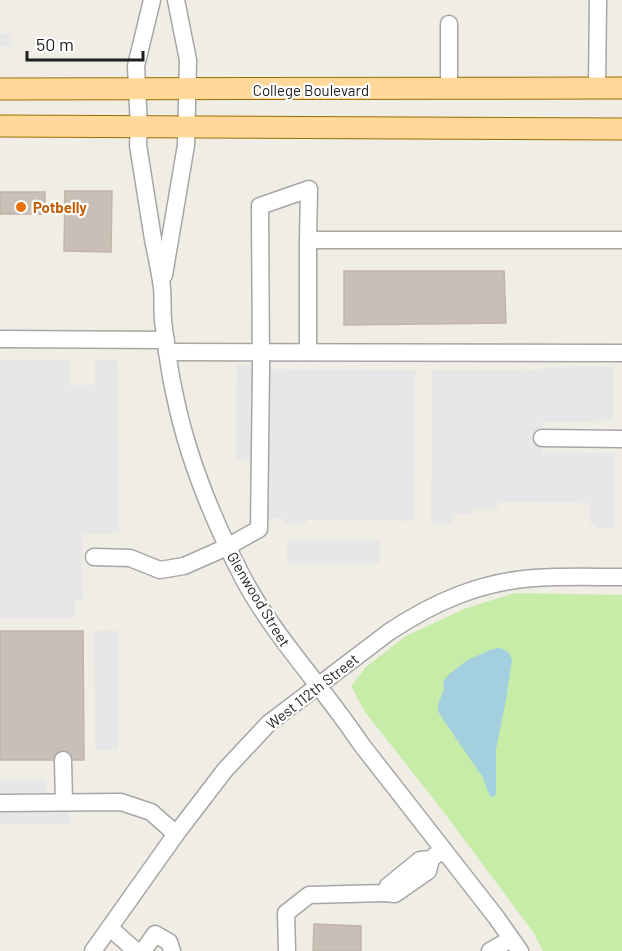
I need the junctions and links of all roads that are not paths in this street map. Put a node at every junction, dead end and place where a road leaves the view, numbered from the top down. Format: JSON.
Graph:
{"nodes":[{"id":1,"x":152,"y":0,"type":"edge"},
{"id":2,"x":176,"y":0,"type":"edge"},
{"id":3,"x":598,"y":0,"type":"edge"},
{"id":4,"x":449,"y":24,"type":"dead end"},
{"id":5,"x":597,"y":88,"type":"junction"},
{"id":6,"x":622,"y":88,"type":"edge"},
{"id":7,"x":0,"y":89,"type":"edge"},
{"id":8,"x":449,"y":89,"type":"junction"},
{"id":9,"x":137,"y":90,"type":"junction"},
{"id":10,"x":188,"y":90,"type":"junction"},
{"id":11,"x":0,"y":126,"type":"edge"},
{"id":12,"x":139,"y":127,"type":"junction"},
{"id":13,"x":186,"y":128,"type":"junction"},
{"id":14,"x":622,"y":129,"type":"edge"},
{"id":15,"x":308,"y":240,"type":"junction"},
{"id":16,"x":622,"y":240,"type":"edge"},
{"id":17,"x":162,"y":287,"type":"junction"},
{"id":18,"x":0,"y":339,"type":"edge"},
{"id":19,"x":167,"y":346,"type":"junction"},
{"id":20,"x":260,"y":352,"type":"junction"},
{"id":21,"x":308,"y":352,"type":"junction"},
{"id":22,"x":622,"y":353,"type":"edge"},
{"id":23,"x":542,"y":438,"type":"dead end"},
{"id":24,"x":622,"y":439,"type":"edge"},
{"id":25,"x":227,"y":547,"type":"junction"},
{"id":26,"x":94,"y":557,"type":"dead end"},
{"id":27,"x":622,"y":577,"type":"edge"},
{"id":28,"x":317,"y":686,"type":"junction"},
{"id":29,"x":63,"y":760,"type":"dead end"},
{"id":30,"x":64,"y":802,"type":"junction"},
{"id":31,"x":0,"y":803,"type":"edge"},
{"id":32,"x":176,"y":834,"type":"junction"},
{"id":33,"x":437,"y":854,"type":"junction"},
{"id":34,"x":110,"y":928,"type":"junction"},
{"id":35,"x":516,"y":945,"type":"edge"},
{"id":36,"x":93,"y":951,"type":"edge"},
{"id":37,"x":136,"y":951,"type":"edge"},
{"id":38,"x":143,"y":951,"type":"edge"},
{"id":39,"x":172,"y":951,"type":"edge"},
{"id":40,"x":287,"y":951,"type":"edge"},
{"id":41,"x":490,"y":951,"type":"edge"}],
"edges":[{"from":1,"to":9,"type":"street","name":"Glenwood Street"},
{"from":2,"to":10,"type":"street","name":"Glenwood Street"},
{"from":3,"to":5,"type":"street"},
{"from":4,"to":8,"type":"street"},
{"from":5,"to":6,"type":"main road","name":"College Boulevard"},
{"from":5,"to":8,"type":"main road","name":"College Boulevard"},
{"from":7,"to":9,"type":"main road","name":"College Boulevard"},
{"from":8,"to":10,"type":"main road","name":"College Boulevard"},
{"from":9,"to":10,"type":"main road","name":"College Boulevard"},
{"from":9,"to":12,"type":"street","name":"Glenwood Street"},
{"from":10,"to":13,"type":"street","name":"Glenwood Street"},
{"from":11,"to":12,"type":"main road"},
{"from":12,"to":13,"type":"main road"},
{"from":12,"to":17,"type":"street","name":"Glenwood Street"},
{"from":13,"to":14,"type":"main road"},
{"from":13,"to":17,"type":"street","name":"Glenwood Street"},
{"from":15,"to":16,"type":"street"},
{"from":15,"to":20,"type":"street"},
{"from":15,"to":21,"type":"street"},
{"from":17,"to":19,"type":"street","name":"Glenwood Street"},
{"from":18,"to":19,"type":"street"},
{"from":19,"to":20,"type":"street"},
{"from":19,"to":25,"type":"street","name":"Glenwood Street"},
{"from":20,"to":21,"type":"street"},
{"from":20,"to":25,"type":"street"},
{"from":21,"to":22,"type":"street"},
{"from":23,"to":24,"type":"street"},
{"from":25,"to":26,"type":"street"},
{"from":25,"to":28,"type":"street","name":"Glenwood Street"},
{"from":27,"to":28,"type":"street","name":"West 112th Street"},
{"from":28,"to":32,"type":"street","name":"West 112th Street"},
{"from":28,"to":33,"type":"street","name":"Glenwood Street"},
{"from":29,"to":30,"type":"street"},
{"from":30,"to":31,"type":"street"},
{"from":30,"to":32,"type":"street"},
{"from":32,"to":34,"type":"street","name":"West 112th Street"},
{"from":33,"to":35,"type":"street","name":"Glenwood Street"},
{"from":33,"to":40,"type":"street"},
{"from":34,"to":36,"type":"street","name":"West 112th Street"},
{"from":34,"to":37,"type":"street"},
{"from":35,"to":41,"type":"street"},
{"from":38,"to":39,"type":"street"}]}
